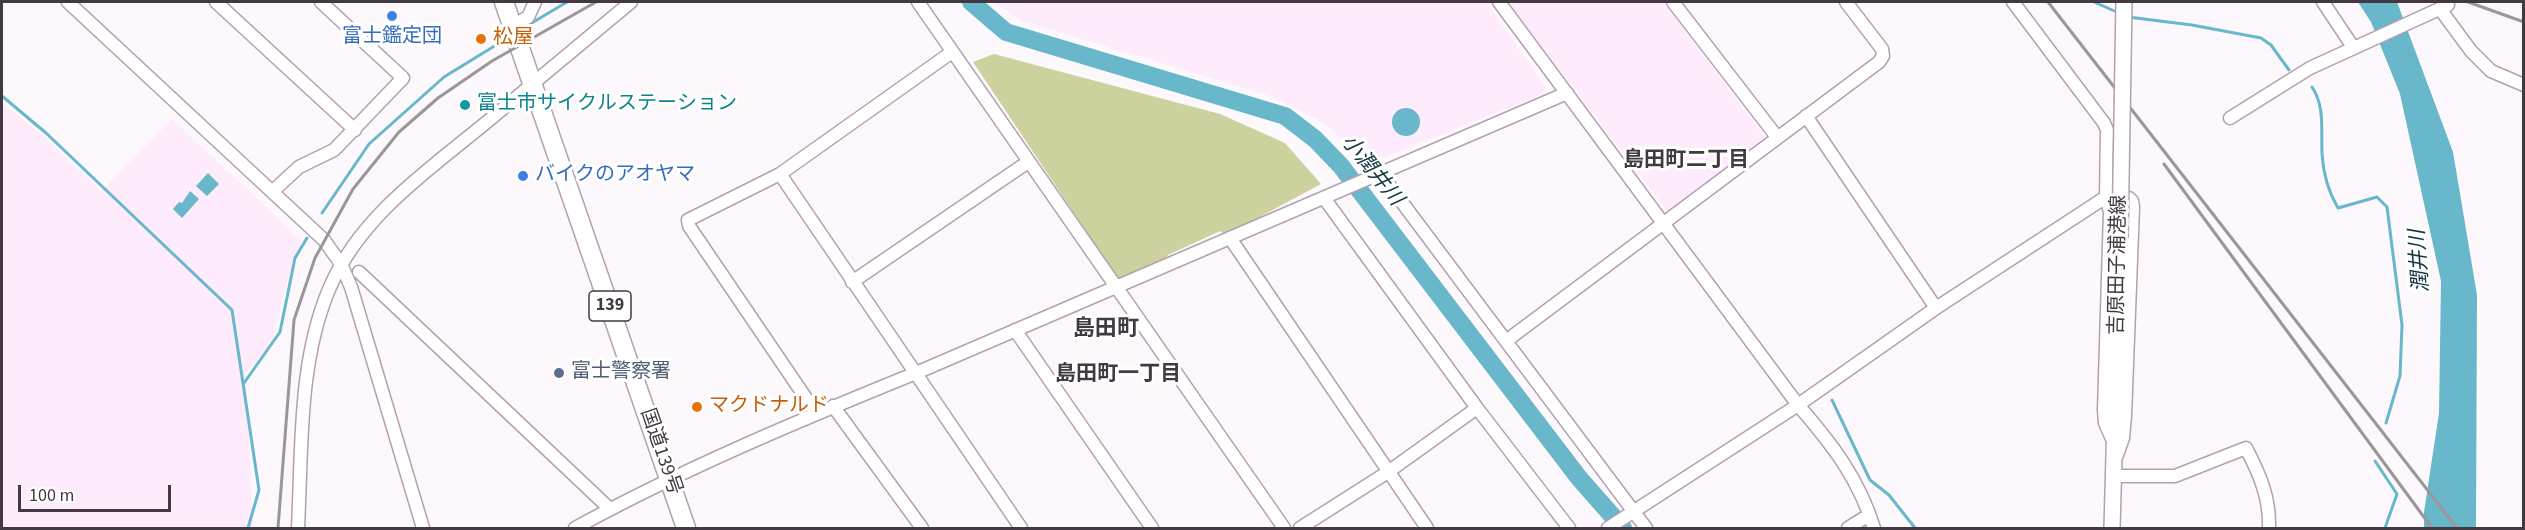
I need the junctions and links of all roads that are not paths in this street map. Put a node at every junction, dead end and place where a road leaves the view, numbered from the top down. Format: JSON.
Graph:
{"nodes":[{"id":1,"x":68,"y":2,"type":"edge"},
{"id":2,"x":216,"y":2,"type":"edge"},
{"id":3,"x":321,"y":2,"type":"edge"},
{"id":4,"x":504,"y":2,"type":"edge"},
{"id":5,"x":535,"y":2,"type":"edge"},
{"id":6,"x":631,"y":2,"type":"edge"},
{"id":7,"x":918,"y":2,"type":"edge"},
{"id":8,"x":1499,"y":2,"type":"edge"},
{"id":9,"x":1673,"y":2,"type":"edge"},
{"id":10,"x":1846,"y":2,"type":"edge"},
{"id":11,"x":2013,"y":2,"type":"edge"},
{"id":12,"x":2124,"y":2,"type":"edge"},
{"id":13,"x":2323,"y":2,"type":"edge"},
{"id":14,"x":513,"y":26,"type":"junction"},
{"id":15,"x":2353,"y":47,"type":"junction"},
{"id":16,"x":952,"y":52,"type":"junction"},
{"id":17,"x":532,"y":84,"type":"junction"},
{"id":18,"x":2523,"y":85,"type":"edge"},
{"id":19,"x":1567,"y":93,"type":"junction"},
{"id":20,"x":1806,"y":116,"type":"junction"},
{"id":21,"x":2230,"y":118,"type":"dead end"},
{"id":22,"x":354,"y":130,"type":"junction"},
{"id":23,"x":1777,"y":137,"type":"junction"},
{"id":24,"x":1028,"y":162,"type":"junction"},
{"id":25,"x":780,"y":174,"type":"junction"},
{"id":26,"x":1376,"y":175,"type":"junction"},
{"id":27,"x":273,"y":191,"type":"junction"},
{"id":28,"x":1327,"y":196,"type":"junction"},
{"id":29,"x":2106,"y":197,"type":"junction"},
{"id":30,"x":1663,"y":221,"type":"junction"},
{"id":31,"x":1230,"y":238,"type":"junction"},
{"id":32,"x":341,"y":264,"type":"junction"},
{"id":33,"x":359,"y":272,"type":"dead end"},
{"id":34,"x":852,"y":282,"type":"junction"},
{"id":35,"x":1116,"y":286,"type":"junction"},
{"id":36,"x":1936,"y":308,"type":"junction"},
{"id":37,"x":1015,"y":330,"type":"junction"},
{"id":38,"x":1506,"y":341,"type":"junction"},
{"id":39,"x":916,"y":373,"type":"junction"},
{"id":40,"x":1798,"y":405,"type":"junction"},
{"id":41,"x":833,"y":406,"type":"junction"},
{"id":42,"x":1478,"y":408,"type":"junction"},
{"id":43,"x":816,"y":413,"type":"junction"},
{"id":44,"x":2114,"y":443,"type":"junction"},
{"id":45,"x":2114,"y":469,"type":"junction"},
{"id":46,"x":1388,"y":472,"type":"junction"},
{"id":47,"x":669,"y":478,"type":"junction"},
{"id":48,"x":610,"y":509,"type":"junction"},
{"id":49,"x":1634,"y":512,"type":"junction"},
{"id":50,"x":1869,"y":515,"type":"junction"},
{"id":51,"x":298,"y":528,"type":"edge"},
{"id":52,"x":423,"y":528,"type":"edge"},
{"id":53,"x":575,"y":528,"type":"edge"},
{"id":54,"x":686,"y":528,"type":"edge"},
{"id":55,"x":922,"y":528,"type":"edge"},
{"id":56,"x":1021,"y":528,"type":"edge"},
{"id":57,"x":1152,"y":528,"type":"edge"},
{"id":58,"x":1284,"y":528,"type":"edge"},
{"id":59,"x":1300,"y":528,"type":"edge"},
{"id":60,"x":1427,"y":528,"type":"edge"},
{"id":61,"x":1569,"y":528,"type":"edge"},
{"id":62,"x":1608,"y":528,"type":"edge"},
{"id":63,"x":1646,"y":528,"type":"edge"},
{"id":64,"x":1848,"y":528,"type":"edge"},
{"id":65,"x":1874,"y":528,"type":"edge"},
{"id":66,"x":2112,"y":528,"type":"edge"},
{"id":67,"x":2269,"y":528,"type":"edge"}],
"edges":[{"from":1,"to":27,"type":"street"},
{"from":2,"to":22,"type":"street"},
{"from":3,"to":22,"type":"street"},
{"from":4,"to":14,"type":"highway","name":"国道139号","number":"139"},
{"from":5,"to":14,"type":"street"},
{"from":6,"to":17,"type":"street"},
{"from":7,"to":16,"type":"street"},
{"from":8,"to":19,"type":"street"},
{"from":9,"to":23,"type":"street"},
{"from":10,"to":20,"type":"street"},
{"from":11,"to":29,"type":"street"},
{"from":12,"to":44,"type":"main road","name":"吉原田子浦港線","bridge":true},
{"from":13,"to":15,"type":"street"},
{"from":14,"to":17,"type":"highway","name":"国道139号","number":"139"},
{"from":15,"to":18,"type":"street"},
{"from":15,"to":21,"type":"street"},
{"from":16,"to":24,"type":"street"},
{"from":16,"to":25,"type":"street"},
{"from":17,"to":32,"type":"street"},
{"from":17,"to":47,"type":"highway","name":"国道139号","number":"139"},
{"from":19,"to":26,"type":"street"},
{"from":19,"to":30,"type":"street"},
{"from":20,"to":23,"type":"street"},
{"from":20,"to":36,"type":"street"},
{"from":22,"to":27,"type":"street"},
{"from":23,"to":30,"type":"street"},
{"from":24,"to":34,"type":"street"},
{"from":24,"to":35,"type":"street"},
{"from":25,"to":34,"type":"street"},
{"from":25,"to":43,"type":"street"},
{"from":26,"to":28,"type":"street"},
{"from":26,"to":38,"type":"street"},
{"from":27,"to":32,"type":"street"},
{"from":28,"to":31,"type":"street"},
{"from":28,"to":42,"type":"street"},
{"from":29,"to":36,"type":"street"},
{"from":29,"to":44,"type":"street"},
{"from":29,"to":45,"type":"street"},
{"from":30,"to":38,"type":"street"},
{"from":30,"to":40,"type":"street"},
{"from":31,"to":35,"type":"street"},
{"from":31,"to":46,"type":"street"},
{"from":32,"to":51,"type":"street"},
{"from":32,"to":52,"type":"street"},
{"from":33,"to":48,"type":"street"},
{"from":34,"to":39,"type":"street"},
{"from":35,"to":37,"type":"street"},
{"from":35,"to":58,"type":"street"},
{"from":36,"to":40,"type":"street"},
{"from":37,"to":39,"type":"street"},
{"from":37,"to":57,"type":"street"},
{"from":38,"to":49,"type":"street"},
{"from":39,"to":41,"type":"street"},
{"from":39,"to":56,"type":"street"},
{"from":40,"to":49,"type":"street"},
{"from":40,"to":50,"type":"street"},
{"from":41,"to":43,"type":"street"},
{"from":41,"to":55,"type":"street"},
{"from":42,"to":46,"type":"street"},
{"from":42,"to":61,"type":"street"},
{"from":43,"to":47,"type":"street"},
{"from":44,"to":45,"type":"main road","name":"吉原田子浦港線"},
{"from":45,"to":66,"type":"main road","name":"吉原田子浦港線"},
{"from":45,"to":67,"type":"street"},
{"from":46,"to":59,"type":"street"},
{"from":46,"to":60,"type":"street"},
{"from":47,"to":48,"type":"street"},
{"from":47,"to":54,"type":"highway","name":"国道139号","number":"139"},
{"from":48,"to":53,"type":"street"},
{"from":49,"to":62,"type":"street"},
{"from":49,"to":63,"type":"street"},
{"from":50,"to":64,"type":"street"},
{"from":50,"to":65,"type":"street"}]}
